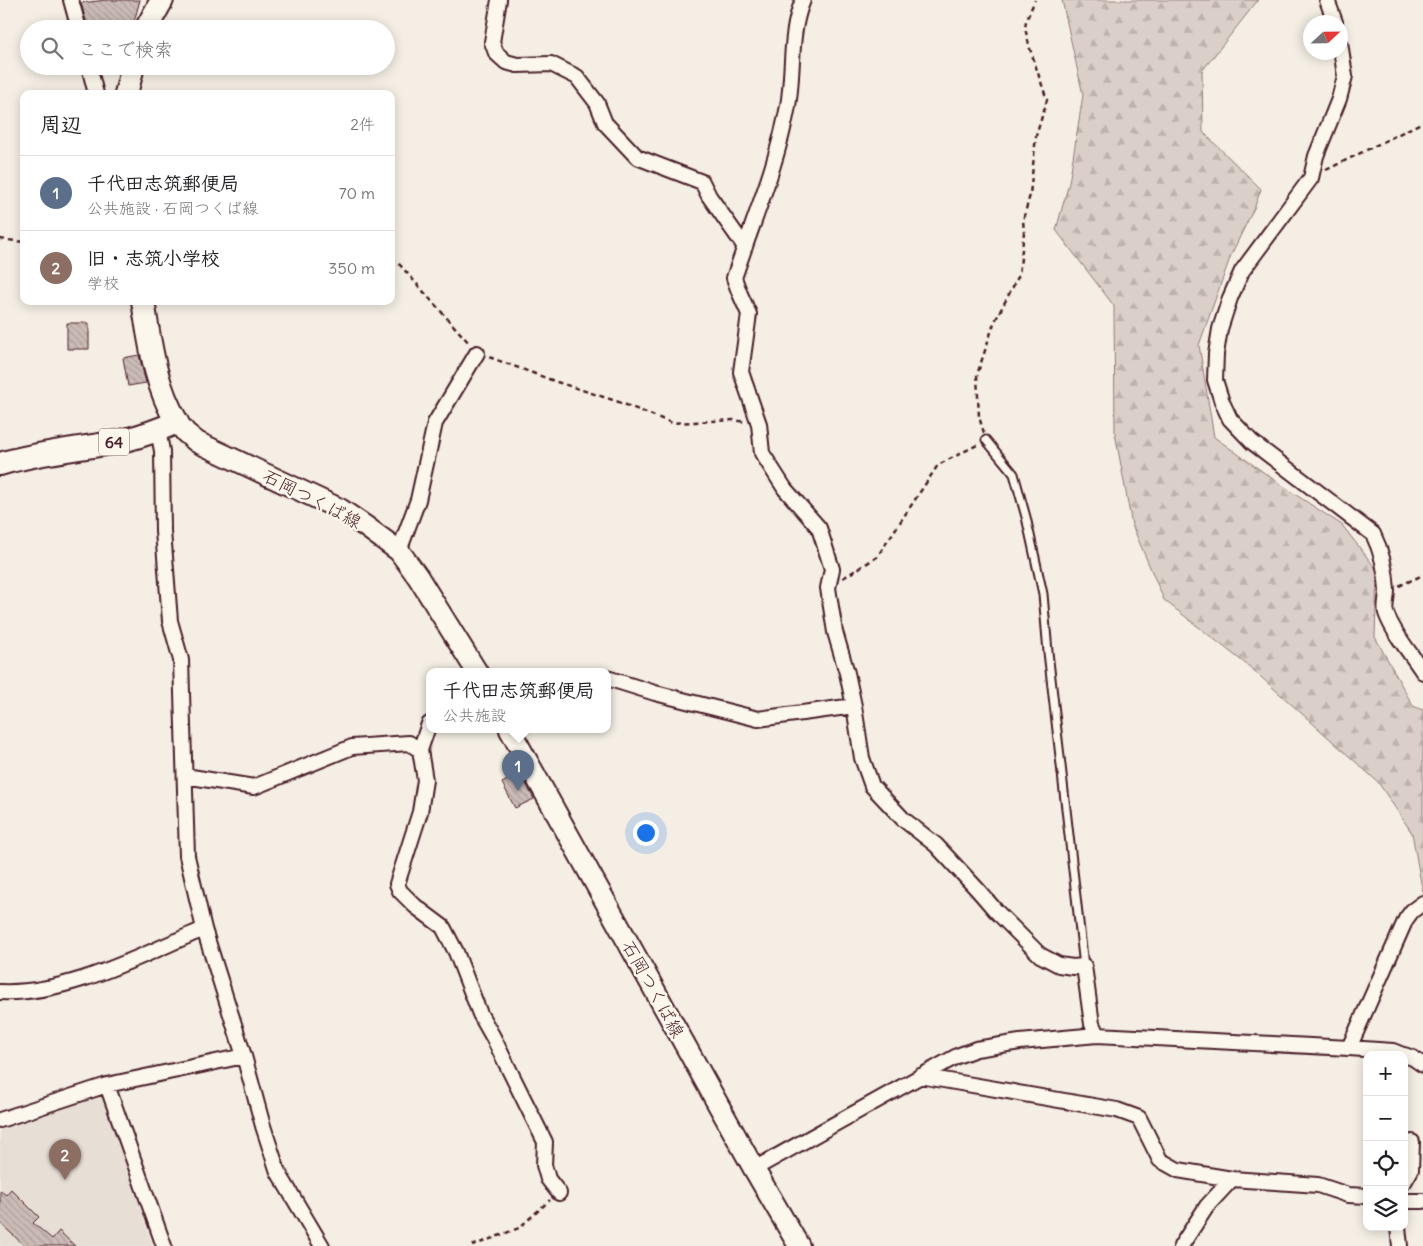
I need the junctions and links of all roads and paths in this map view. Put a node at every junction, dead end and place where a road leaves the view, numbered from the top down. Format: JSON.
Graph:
{"nodes":[{"id":1,"x":71,"y":0,"type":"edge"},
{"id":2,"x":162,"y":0,"type":"edge"},
{"id":3,"x":498,"y":0,"type":"edge"},
{"id":4,"x":803,"y":0,"type":"edge"},
{"id":5,"x":1035,"y":0,"type":"edge"},
{"id":6,"x":1327,"y":0,"type":"edge"},
{"id":7,"x":1332,"y":15,"type":"edge"},
{"id":8,"x":77,"y":20,"type":"edge"},
{"id":9,"x":151,"y":20,"type":"edge"},
{"id":10,"x":1343,"y":60,"type":"edge"},
{"id":11,"x":91,"y":75,"type":"edge"},
{"id":12,"x":131,"y":75,"type":"edge"},
{"id":13,"x":95,"y":90,"type":"edge"},
{"id":14,"x":127,"y":90,"type":"edge"},
{"id":15,"x":1423,"y":122,"type":"edge"},
{"id":16,"x":1311,"y":178,"type":"junction"},
{"id":17,"x":0,"y":239,"type":"edge"},
{"id":18,"x":20,"y":242,"type":"edge"},
{"id":19,"x":745,"y":247,"type":"junction"},
{"id":20,"x":395,"y":262,"type":"edge"},
{"id":21,"x":144,"y":305,"type":"edge"},
{"id":22,"x":477,"y":353,"type":"junction"},
{"id":23,"x":758,"y":424,"type":"junction"},
{"id":24,"x":168,"y":426,"type":"junction"},
{"id":25,"x":986,"y":440,"type":"junction"},
{"id":26,"x":0,"y":464,"type":"edge"},
{"id":27,"x":399,"y":551,"type":"junction"},
{"id":28,"x":1423,"y":575,"type":"edge"},
{"id":29,"x":828,"y":588,"type":"junction"},
{"id":30,"x":1387,"y":592,"type":"junction"},
{"id":31,"x":475,"y":668,"type":"edge"},
{"id":32,"x":1423,"y":672,"type":"edge"},
{"id":33,"x":611,"y":679,"type":"edge"},
{"id":34,"x":854,"y":706,"type":"junction"},
{"id":35,"x":426,"y":733,"type":"edge"},
{"id":36,"x":512,"y":733,"type":"edge"},
{"id":37,"x":420,"y":750,"type":"junction"},
{"id":38,"x":185,"y":776,"type":"junction"},
{"id":39,"x":1423,"y":903,"type":"edge"},
{"id":40,"x":204,"y":929,"type":"junction"},
{"id":41,"x":1084,"y":966,"type":"junction"},
{"id":42,"x":0,"y":992,"type":"edge"},
{"id":43,"x":1097,"y":1035,"type":"junction"},
{"id":44,"x":1349,"y":1048,"type":"junction"},
{"id":45,"x":1393,"y":1051,"type":"edge"},
{"id":46,"x":244,"y":1056,"type":"junction"},
{"id":47,"x":1408,"y":1056,"type":"edge"},
{"id":48,"x":1423,"y":1065,"type":"edge"},
{"id":49,"x":920,"y":1076,"type":"junction"},
{"id":50,"x":107,"y":1084,"type":"junction"},
{"id":51,"x":0,"y":1120,"type":"edge"},
{"id":52,"x":1412,"y":1142,"type":"dead end"},
{"id":53,"x":754,"y":1169,"type":"junction"},
{"id":54,"x":1408,"y":1175,"type":"edge"},
{"id":55,"x":1232,"y":1179,"type":"junction"},
{"id":56,"x":559,"y":1193,"type":"joint"},
{"id":57,"x":1363,"y":1196,"type":"edge"},
{"id":58,"x":1408,"y":1201,"type":"edge"},
{"id":59,"x":1423,"y":1201,"type":"edge"},
{"id":60,"x":1398,"y":1231,"type":"edge"},
{"id":61,"x":164,"y":1246,"type":"edge"},
{"id":62,"x":322,"y":1246,"type":"edge"},
{"id":63,"x":472,"y":1246,"type":"edge"},
{"id":64,"x":799,"y":1246,"type":"edge"},
{"id":65,"x":1181,"y":1246,"type":"edge"},
{"id":66,"x":1400,"y":1246,"type":"edge"}],
"edges":[{"from":1,"to":8,"type":"street"},
{"from":2,"to":9,"type":"main road"},
{"from":3,"to":19,"type":"street"},
{"from":4,"to":19,"type":"street"},
{"from":5,"to":25,"type":"path"},
{"from":6,"to":7,"type":"street"},
{"from":10,"to":16,"type":"street"},
{"from":11,"to":13,"type":"street"},
{"from":12,"to":14,"type":"main road"},
{"from":15,"to":16,"type":"path"},
{"from":16,"to":30,"type":"street"},
{"from":17,"to":18,"type":"path"},
{"from":19,"to":23,"type":"street"},
{"from":20,"to":22,"type":"path"},
{"from":21,"to":24,"type":"main road"},
{"from":22,"to":23,"type":"path"},
{"from":22,"to":27,"type":"street"},
{"from":23,"to":29,"type":"street"},
{"from":24,"to":26,"type":"main road","number":"64"},
{"from":24,"to":27,"type":"main road","name":"石岡つくば線"},
{"from":24,"to":38,"type":"street"},
{"from":25,"to":29,"type":"path"},
{"from":25,"to":41,"type":"lane"},
{"from":27,"to":31,"type":"main road","name":"石岡つくば線"},
{"from":28,"to":30,"type":"path"},
{"from":29,"to":34,"type":"street"},
{"from":30,"to":32,"type":"street"},
{"from":33,"to":34,"type":"street"},
{"from":34,"to":41,"type":"street"},
{"from":35,"to":37,"type":"street"},
{"from":36,"to":53,"type":"main road","name":"石岡つくば線"},
{"from":37,"to":38,"type":"street"},
{"from":37,"to":56,"type":"street"},
{"from":38,"to":40,"type":"street"},
{"from":39,"to":44,"type":"street"},
{"from":40,"to":42,"type":"street"},
{"from":40,"to":46,"type":"street"},
{"from":41,"to":43,"type":"street"},
{"from":43,"to":44,"type":"street"},
{"from":43,"to":49,"type":"street"},
{"from":44,"to":45,"type":"street"},
{"from":46,"to":50,"type":"street"},
{"from":46,"to":62,"type":"street"},
{"from":47,"to":48,"type":"street"},
{"from":49,"to":53,"type":"street"},
{"from":49,"to":55,"type":"street"},
{"from":50,"to":51,"type":"street"},
{"from":50,"to":61,"type":"street"},
{"from":52,"to":54,"type":"street"},
{"from":53,"to":64,"type":"main road","name":"石岡つくば線"},
{"from":55,"to":57,"type":"street"},
{"from":55,"to":65,"type":"street"},
{"from":56,"to":63,"type":"path"},
{"from":58,"to":59,"type":"street"},
{"from":60,"to":66,"type":"street"}]}
